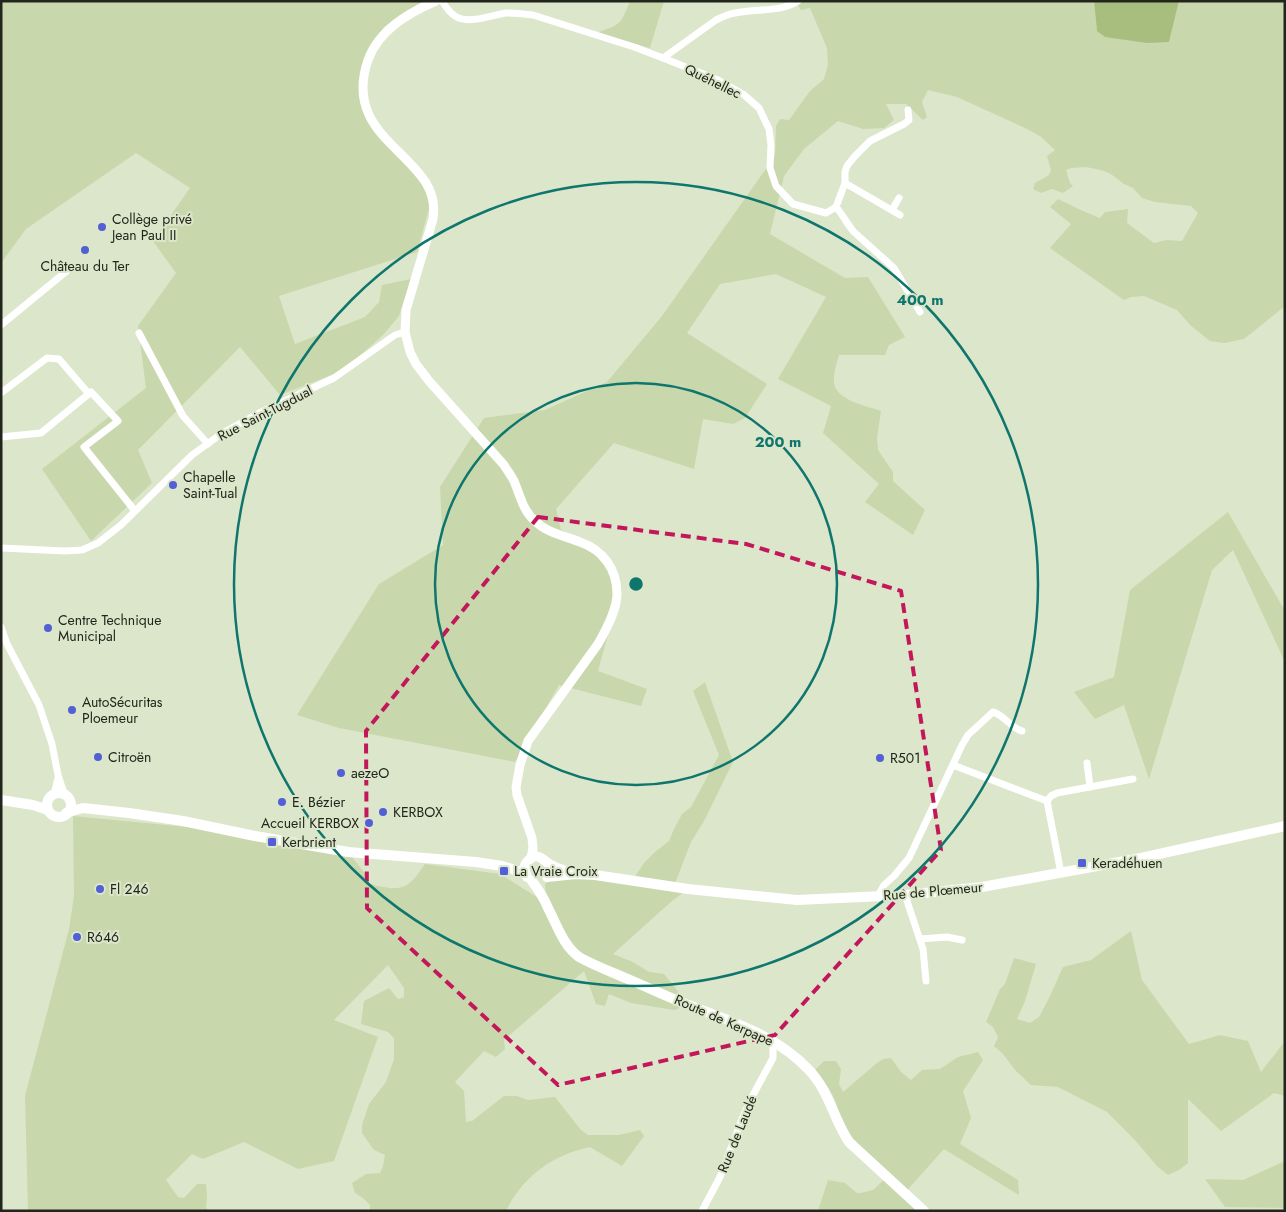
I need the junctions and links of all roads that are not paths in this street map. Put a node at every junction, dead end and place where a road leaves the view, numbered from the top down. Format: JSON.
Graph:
{"nodes":[{"id":1,"x":436,"y":1,"type":"edge"},
{"id":2,"x":442,"y":1,"type":"edge"},
{"id":3,"x":798,"y":1,"type":"edge"},
{"id":4,"x":663,"y":58,"type":"junction"},
{"id":5,"x":908,"y":110,"type":"dead end"},
{"id":6,"x":845,"y":182,"type":"junction"},
{"id":7,"x":900,"y":198,"type":"dead end"},
{"id":8,"x":836,"y":207,"type":"junction"},
{"id":9,"x":892,"y":210,"type":"junction"},
{"id":10,"x":900,"y":215,"type":"dead end"},
{"id":11,"x":68,"y":270,"type":"dead end"},
{"id":12,"x":920,"y":312,"type":"dead end"},
{"id":13,"x":1,"y":325,"type":"edge"},
{"id":14,"x":405,"y":332,"type":"junction"},
{"id":15,"x":139,"y":333,"type":"dead end"},
{"id":16,"x":1,"y":393,"type":"edge"},
{"id":17,"x":89,"y":394,"type":"junction"},
{"id":18,"x":1,"y":438,"type":"edge"},
{"id":19,"x":208,"y":444,"type":"junction"},
{"id":20,"x":135,"y":511,"type":"junction"},
{"id":21,"x":1,"y":548,"type":"edge"},
{"id":22,"x":1,"y":627,"type":"edge"},
{"id":23,"x":1022,"y":731,"type":"dead end"},
{"id":24,"x":1087,"y":763,"type":"dead end"},
{"id":25,"x":953,"y":765,"type":"junction"},
{"id":26,"x":519,"y":773,"type":"junction"},
{"id":27,"x":58,"y":775,"type":"junction"},
{"id":28,"x":1132,"y":779,"type":"dead end"},
{"id":29,"x":1090,"y":787,"type":"junction"},
{"id":30,"x":52,"y":796,"type":"junction"},
{"id":31,"x":68,"y":798,"type":"junction"},
{"id":32,"x":1,"y":800,"type":"edge"},
{"id":33,"x":1047,"y":801,"type":"junction"},
{"id":34,"x":33,"y":805,"type":"junction"},
{"id":35,"x":83,"y":808,"type":"junction"},
{"id":36,"x":48,"y":810,"type":"junction"},
{"id":37,"x":66,"y":813,"type":"junction"},
{"id":38,"x":1285,"y":826,"type":"edge"},
{"id":39,"x":529,"y":860,"type":"junction"},
{"id":40,"x":546,"y":861,"type":"junction"},
{"id":41,"x":502,"y":866,"type":"junction"},
{"id":42,"x":1061,"y":873,"type":"junction"},
{"id":43,"x":576,"y":874,"type":"junction"},
{"id":44,"x":894,"y":876,"type":"junction"},
{"id":45,"x":529,"y":877,"type":"junction"},
{"id":46,"x":545,"y":878,"type":"junction"},
{"id":47,"x":905,"y":895,"type":"junction"},
{"id":48,"x":878,"y":896,"type":"junction"},
{"id":49,"x":892,"y":896,"type":"junction"},
{"id":50,"x":545,"y":901,"type":"junction"},
{"id":51,"x":920,"y":939,"type":"junction"},
{"id":52,"x":962,"y":940,"type":"dead end"},
{"id":53,"x":926,"y":981,"type":"dead end"},
{"id":54,"x":774,"y":1041,"type":"junction"},
{"id":55,"x":787,"y":1050,"type":"junction"},
{"id":56,"x":773,"y":1058,"type":"junction"},
{"id":57,"x":702,"y":1211,"type":"edge"},
{"id":58,"x":924,"y":1211,"type":"edge"}],
"edges":[{"from":1,"to":14,"type":"street"},
{"from":2,"to":4,"type":"street","name":"Quéhellec"},
{"from":3,"to":4,"type":"street"},
{"from":4,"to":8,"type":"street","name":"Quéhellec"},
{"from":5,"to":6,"type":"street"},
{"from":6,"to":8,"type":"street"},
{"from":6,"to":9,"type":"street"},
{"from":7,"to":9,"type":"street"},
{"from":8,"to":12,"type":"street"},
{"from":9,"to":10,"type":"street"},
{"from":11,"to":13,"type":"street"},
{"from":14,"to":19,"type":"street","name":"Rue Saint-Tugdual"},
{"from":14,"to":26,"type":"street"},
{"from":15,"to":19,"type":"street"},
{"from":16,"to":17,"type":"street"},
{"from":17,"to":18,"type":"street"},
{"from":17,"to":20,"type":"street"},
{"from":19,"to":20,"type":"street","name":"Rue Saint-Tugdual"},
{"from":20,"to":21,"type":"street","name":"Rue Saint-Tugdual"},
{"from":22,"to":27,"type":"street"},
{"from":23,"to":25,"type":"street"},
{"from":24,"to":29,"type":"street"},
{"from":25,"to":33,"type":"street"},
{"from":25,"to":44,"type":"street"},
{"from":26,"to":39,"type":"street"},
{"from":26,"to":40,"type":"street"},
{"from":27,"to":30,"type":"street"},
{"from":27,"to":31,"type":"street"},
{"from":28,"to":29,"type":"street"},
{"from":29,"to":33,"type":"street"},
{"from":30,"to":31,"type":"main road"},
{"from":30,"to":34,"type":"main road"},
{"from":30,"to":36,"type":"main road"},
{"from":31,"to":35,"type":"main road"},
{"from":31,"to":37,"type":"main road"},
{"from":32,"to":34,"type":"main road"},
{"from":33,"to":42,"type":"street"},
{"from":34,"to":36,"type":"main road"},
{"from":35,"to":37,"type":"main road"},
{"from":35,"to":41,"type":"main road"},
{"from":36,"to":37,"type":"main road"},
{"from":38,"to":42,"type":"main road","name":"Rue de Plœmeur"},
{"from":39,"to":40,"type":"main road"},
{"from":39,"to":41,"type":"main road"},
{"from":39,"to":45,"type":"main road"},
{"from":40,"to":43,"type":"main road","name":"Rue de Plœmeur"},
{"from":40,"to":46,"type":"main road"},
{"from":41,"to":45,"type":"main road"},
{"from":42,"to":47,"type":"main road","name":"Rue de Plœmeur"},
{"from":43,"to":46,"type":"main road","name":"Rue de Plœmeur"},
{"from":43,"to":48,"type":"main road","name":"Rue de Plœmeur"},
{"from":44,"to":48,"type":"street"},
{"from":44,"to":49,"type":"street"},
{"from":45,"to":46,"type":"main road"},
{"from":45,"to":50,"type":"main road","name":"Route de Kerpape"},
{"from":46,"to":50,"type":"main road","name":"Route de Kerpape"},
{"from":47,"to":49,"type":"main road","name":"Rue de Plœmeur"},
{"from":47,"to":51,"type":"street"},
{"from":48,"to":49,"type":"main road","name":"Rue de Plœmeur"},
{"from":50,"to":54,"type":"main road","name":"Route de Kerpape"},
{"from":51,"to":52,"type":"street"},
{"from":51,"to":53,"type":"street"},
{"from":54,"to":55,"type":"main road","name":"Route de Kerpape"},
{"from":54,"to":56,"type":"street","name":"Rue de Laudé"},
{"from":55,"to":56,"type":"street"},
{"from":55,"to":58,"type":"main road","name":"Route de Kerpape"},
{"from":56,"to":57,"type":"street","name":"Rue de Laudé"}]}
